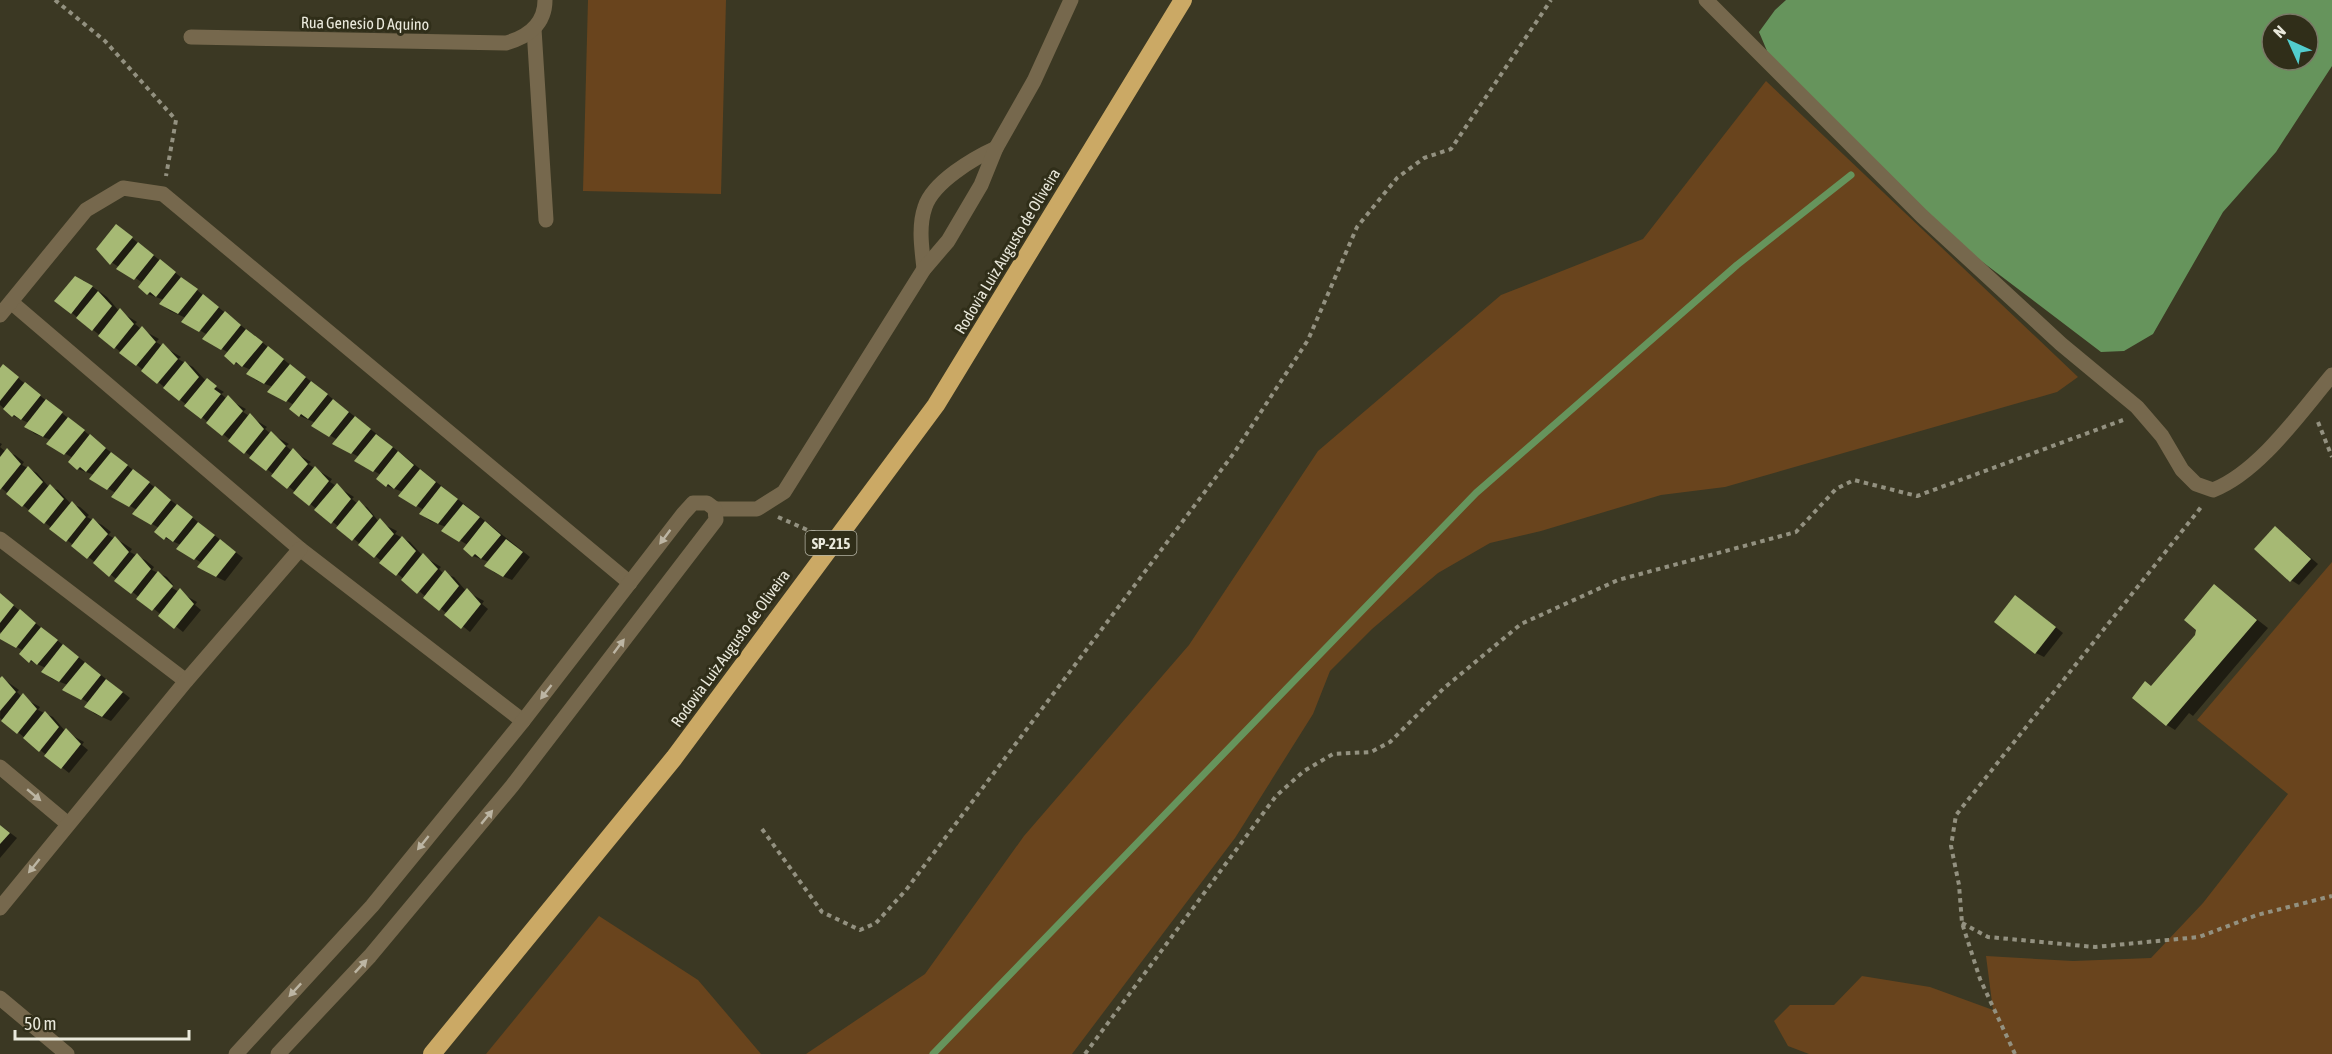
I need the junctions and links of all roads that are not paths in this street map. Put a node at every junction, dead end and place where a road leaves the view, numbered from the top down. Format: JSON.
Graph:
{"nodes":[{"id":1,"x":545,"y":0,"type":"edge"},
{"id":2,"x":1071,"y":0,"type":"edge"},
{"id":3,"x":1184,"y":0,"type":"edge"},
{"id":4,"x":1706,"y":0,"type":"edge"},
{"id":5,"x":534,"y":29,"type":"junction"},
{"id":6,"x":191,"y":37,"type":"dead end"},
{"id":7,"x":996,"y":148,"type":"junction"},
{"id":8,"x":546,"y":220,"type":"dead end"},
{"id":9,"x":924,"y":269,"type":"junction"},
{"id":10,"x":11,"y":302,"type":"junction"},
{"id":11,"x":0,"y":315,"type":"edge"},
{"id":12,"x":2332,"y":375,"type":"edge"},
{"id":13,"x":716,"y":509,"type":"junction"},
{"id":14,"x":0,"y":539,"type":"edge"},
{"id":15,"x":300,"y":549,"type":"junction"},
{"id":16,"x":630,"y":583,"type":"junction"},
{"id":17,"x":186,"y":681,"type":"junction"},
{"id":18,"x":523,"y":722,"type":"junction"},
{"id":19,"x":0,"y":767,"type":"edge"},
{"id":20,"x":68,"y":824,"type":"junction"},
{"id":21,"x":0,"y":908,"type":"edge"},
{"id":22,"x":0,"y":998,"type":"edge"},
{"id":23,"x":67,"y":1054,"type":"edge"},
{"id":24,"x":236,"y":1054,"type":"edge"},
{"id":25,"x":278,"y":1054,"type":"edge"},
{"id":26,"x":432,"y":1054,"type":"edge"}],
"edges":[{"from":1,"to":5,"type":"street"},
{"from":2,"to":7,"type":"street"},
{"from":3,"to":26,"type":"highway","name":"Rodovia Luiz Augusto de Oliveira","number":"SP-215"},
{"from":4,"to":12,"type":"street"},
{"from":5,"to":6,"type":"street","name":"Rua Genesio D Aquino"},
{"from":5,"to":8,"type":"street"},
{"from":7,"to":9,"type":"street"},
{"from":7,"to":9,"type":"street"},
{"from":9,"to":13,"type":"street"},
{"from":10,"to":11,"type":"street"},
{"from":10,"to":15,"type":"street"},
{"from":10,"to":16,"type":"street"},
{"from":13,"to":16,"type":"street","one_way":true},
{"from":25,"to":13,"type":"street","one_way":true},
{"from":14,"to":17,"type":"street"},
{"from":15,"to":17,"type":"street"},
{"from":15,"to":18,"type":"street"},
{"from":16,"to":18,"type":"street","one_way":true},
{"from":17,"to":20,"type":"street"},
{"from":18,"to":24,"type":"street","one_way":true},
{"from":19,"to":20,"type":"street","one_way":true},
{"from":20,"to":21,"type":"street","one_way":true},
{"from":22,"to":23,"type":"street"}]}
